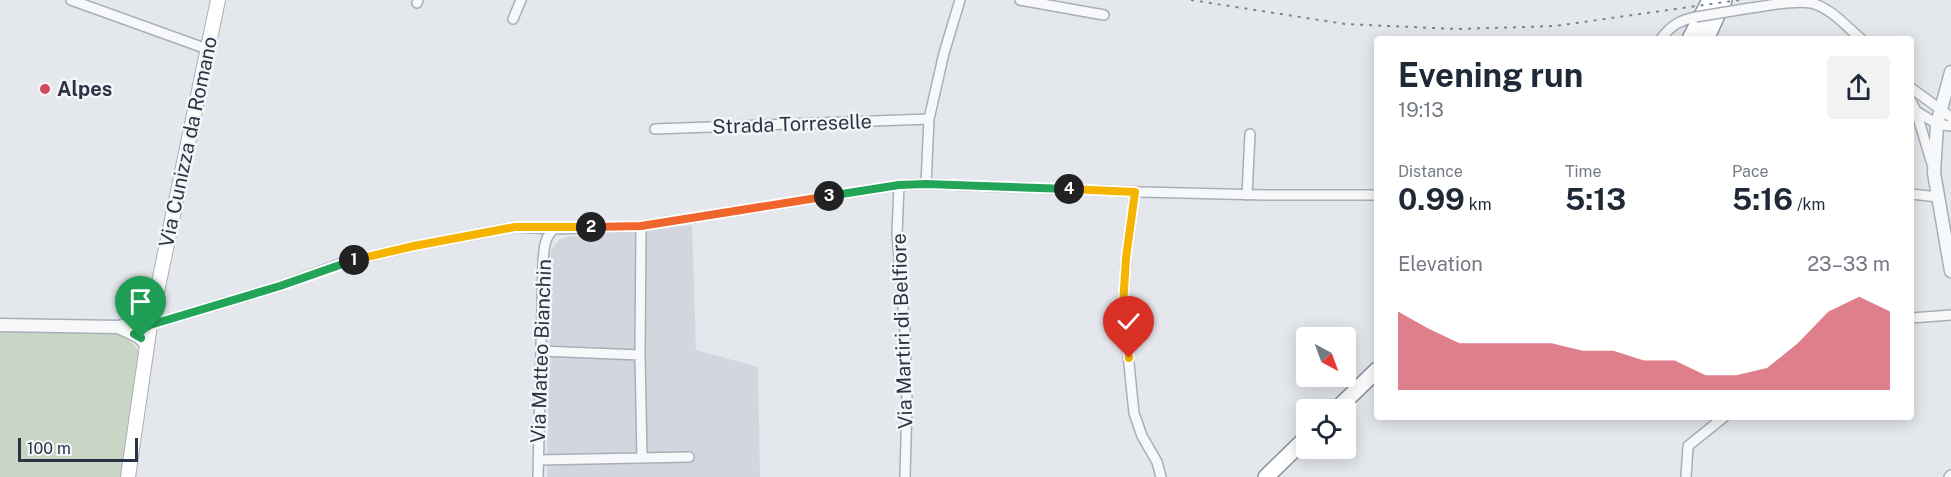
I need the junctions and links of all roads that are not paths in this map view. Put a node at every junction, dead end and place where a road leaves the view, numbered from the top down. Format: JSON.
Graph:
{"nodes":[{"id":1,"x":71,"y":0,"type":"edge"},
{"id":2,"x":219,"y":0,"type":"edge"},
{"id":3,"x":521,"y":0,"type":"edge"},
{"id":4,"x":960,"y":0,"type":"edge"},
{"id":5,"x":1020,"y":0,"type":"edge"},
{"id":6,"x":1710,"y":0,"type":"edge"},
{"id":7,"x":1724,"y":0,"type":"edge"},
{"id":8,"x":1104,"y":15,"type":"dead end"},
{"id":9,"x":513,"y":19,"type":"dead end"},
{"id":10,"x":1664,"y":36,"type":"edge"},
{"id":11,"x":1692,"y":36,"type":"edge"},
{"id":12,"x":1707,"y":36,"type":"edge"},
{"id":13,"x":1858,"y":36,"type":"edge"},
{"id":14,"x":207,"y":49,"type":"junction"},
{"id":15,"x":1951,"y":72,"type":"edge"},
{"id":16,"x":1914,"y":90,"type":"edge"},
{"id":17,"x":1914,"y":107,"type":"edge"},
{"id":18,"x":1916,"y":111,"type":"junction"},
{"id":19,"x":1946,"y":114,"type":"edge"},
{"id":20,"x":929,"y":119,"type":"junction"},
{"id":21,"x":1937,"y":124,"type":"junction"},
{"id":22,"x":1951,"y":126,"type":"edge"},
{"id":23,"x":655,"y":129,"type":"dead end"},
{"id":24,"x":1250,"y":134,"type":"dead end"},
{"id":25,"x":1934,"y":172,"type":"junction"},
{"id":26,"x":926,"y":184,"type":"junction"},
{"id":27,"x":899,"y":185,"type":"junction"},
{"id":28,"x":1135,"y":192,"type":"junction"},
{"id":29,"x":1914,"y":194,"type":"edge"},
{"id":30,"x":1246,"y":195,"type":"junction"},
{"id":31,"x":1374,"y":195,"type":"edge"},
{"id":32,"x":1938,"y":197,"type":"junction"},
{"id":33,"x":641,"y":226,"type":"junction"},
{"id":34,"x":554,"y":229,"type":"junction"},
{"id":35,"x":1951,"y":271,"type":"edge"},
{"id":36,"x":1951,"y":315,"type":"edge"},
{"id":37,"x":1914,"y":318,"type":"edge"},
{"id":38,"x":150,"y":322,"type":"junction"},
{"id":39,"x":0,"y":326,"type":"edge"},
{"id":40,"x":118,"y":327,"type":"junction"},
{"id":41,"x":134,"y":334,"type":"junction"},
{"id":42,"x":146,"y":344,"type":"junction"},
{"id":43,"x":541,"y":351,"type":"junction"},
{"id":44,"x":639,"y":355,"type":"junction"},
{"id":45,"x":1373,"y":381,"type":"edge"},
{"id":46,"x":1350,"y":399,"type":"edge"},
{"id":47,"x":1356,"y":402,"type":"edge"},
{"id":48,"x":1720,"y":420,"type":"edge"},
{"id":49,"x":1296,"y":448,"type":"edge"},
{"id":50,"x":689,"y":457,"type":"dead end"},
{"id":51,"x":642,"y":458,"type":"junction"},
{"id":52,"x":1299,"y":459,"type":"edge"},
{"id":53,"x":538,"y":460,"type":"junction"},
{"id":54,"x":128,"y":477,"type":"edge"},
{"id":55,"x":538,"y":477,"type":"edge"},
{"id":56,"x":905,"y":477,"type":"edge"},
{"id":57,"x":1161,"y":477,"type":"edge"},
{"id":58,"x":1266,"y":477,"type":"edge"},
{"id":59,"x":1281,"y":477,"type":"edge"},
{"id":60,"x":1686,"y":477,"type":"edge"}],
"edges":[{"from":1,"to":14,"type":"street"},
{"from":2,"to":14,"type":"main road","name":"Via Cunizza da Romano"},
{"from":3,"to":9,"type":"street"},
{"from":4,"to":20,"type":"street"},
{"from":5,"to":8,"type":"street"},
{"from":6,"to":11,"type":"highway"},
{"from":7,"to":12,"type":"highway"},
{"from":10,"to":13,"type":"street","bridge":true},
{"from":14,"to":38,"type":"main road","name":"Via Cunizza da Romano"},
{"from":15,"to":19,"type":"street"},
{"from":16,"to":19,"type":"street"},
{"from":17,"to":18,"type":"street"},
{"from":18,"to":21,"type":"street"},
{"from":18,"to":25,"type":"street"},
{"from":19,"to":21,"type":"street"},
{"from":20,"to":23,"type":"street","name":"Strada Torreselle"},
{"from":20,"to":26,"type":"street"},
{"from":21,"to":22,"type":"street"},
{"from":21,"to":25,"type":"street"},
{"from":24,"to":30,"type":"street"},
{"from":25,"to":32,"type":"street"},
{"from":26,"to":27,"type":"street"},
{"from":26,"to":28,"type":"street"},
{"from":27,"to":33,"type":"street"},
{"from":27,"to":56,"type":"street","name":"Via Martiri di Belfiore"},
{"from":28,"to":30,"type":"street"},
{"from":28,"to":57,"type":"street"},
{"from":29,"to":32,"type":"street"},
{"from":30,"to":31,"type":"street"},
{"from":32,"to":35,"type":"street"},
{"from":33,"to":34,"type":"street"},
{"from":33,"to":44,"type":"street"},
{"from":34,"to":38,"type":"street"},
{"from":34,"to":43,"type":"street","name":"Via Matteo Bianchin"},
{"from":36,"to":37,"type":"street"},
{"from":38,"to":40,"type":"street"},
{"from":38,"to":41,"type":"street"},
{"from":38,"to":42,"type":"main road","name":"Via Cunizza da Romano"},
{"from":39,"to":40,"type":"street"},
{"from":40,"to":41,"type":"street"},
{"from":41,"to":42,"type":"street"},
{"from":42,"to":54,"type":"main road","name":"Via Cunizza da Romano"},
{"from":43,"to":44,"type":"street"},
{"from":43,"to":53,"type":"street","name":"Via Matteo Bianchin"},
{"from":44,"to":51,"type":"street"},
{"from":45,"to":46,"type":"highway"},
{"from":45,"to":47,"type":"highway"},
{"from":48,"to":60,"type":"street"},
{"from":49,"to":58,"type":"highway"},
{"from":50,"to":51,"type":"street"},
{"from":51,"to":53,"type":"street"},
{"from":52,"to":59,"type":"highway"},
{"from":53,"to":55,"type":"street","name":"Via Matteo Bianchin"}]}
